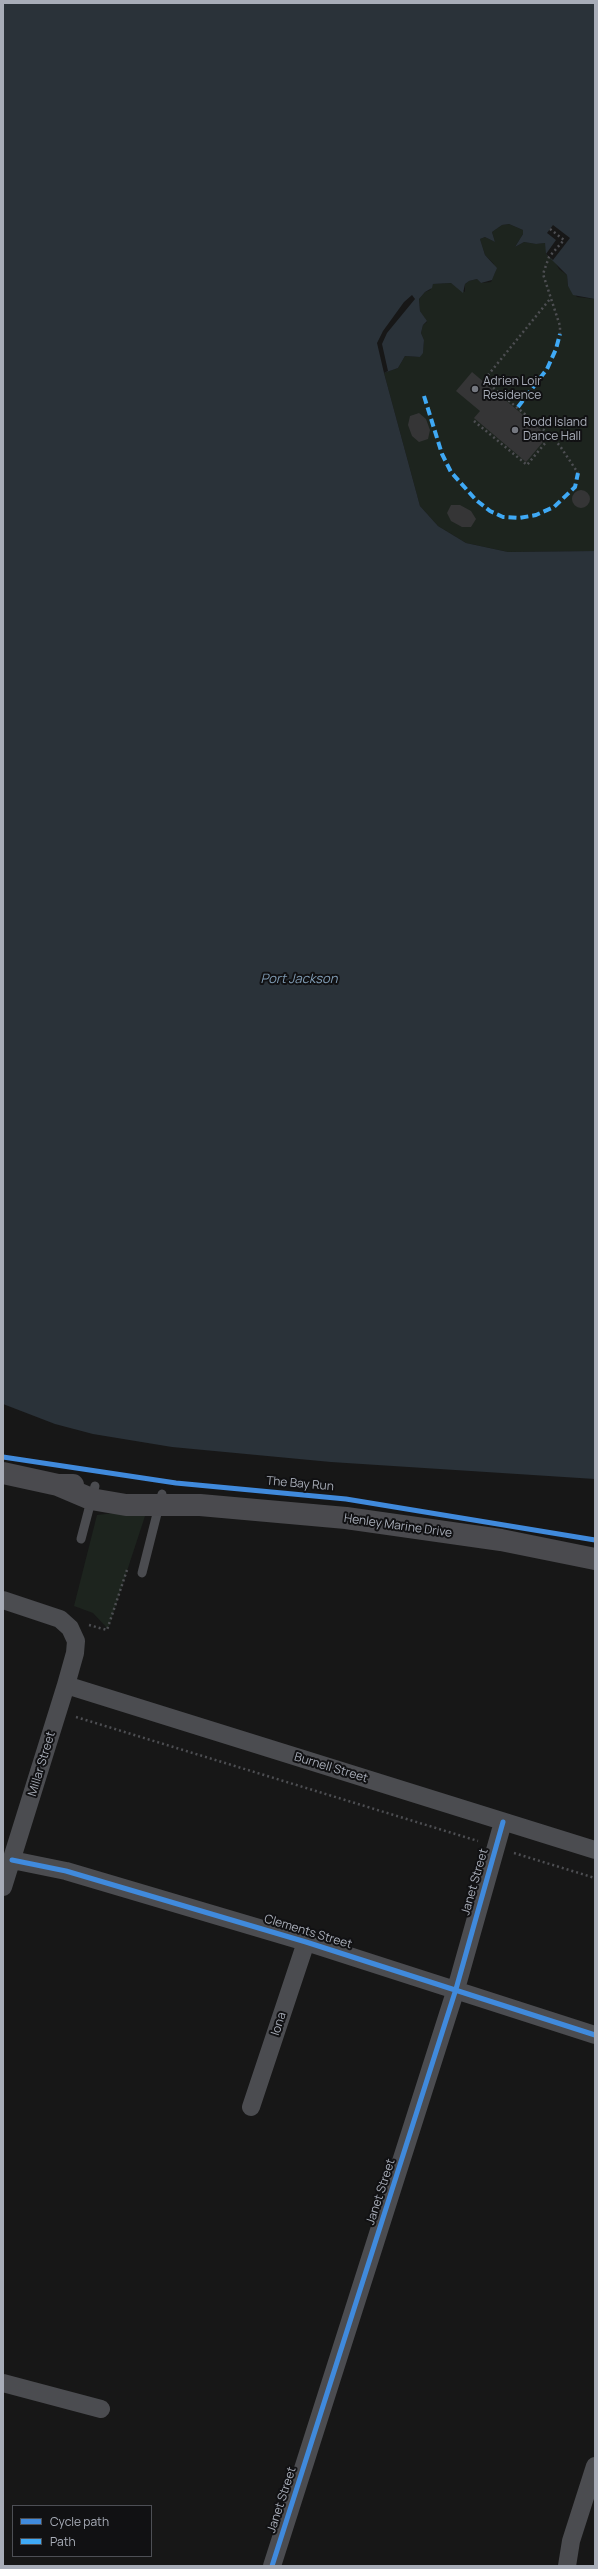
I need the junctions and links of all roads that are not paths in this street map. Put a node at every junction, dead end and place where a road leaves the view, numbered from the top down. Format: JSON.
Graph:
{"nodes":[{"id":1,"x":3,"y":1473,"type":"edge"},
{"id":2,"x":93,"y":1492,"type":"junction"},
{"id":3,"x":161,"y":1500,"type":"junction"},
{"id":4,"x":80,"y":1539,"type":"dead end"},
{"id":5,"x":595,"y":1559,"type":"edge"},
{"id":6,"x":142,"y":1573,"type":"dead end"},
{"id":7,"x":3,"y":1600,"type":"edge"},
{"id":8,"x":66,"y":1685,"type":"junction"},
{"id":9,"x":502,"y":1822,"type":"junction"},
{"id":10,"x":595,"y":1850,"type":"edge"},
{"id":11,"x":12,"y":1860,"type":"junction"},
{"id":12,"x":4,"y":1882,"type":"edge"},
{"id":13,"x":306,"y":1942,"type":"junction"},
{"id":14,"x":456,"y":1989,"type":"junction"},
{"id":15,"x":595,"y":2035,"type":"edge"},
{"id":16,"x":251,"y":2107,"type":"dead end"},
{"id":17,"x":3,"y":2383,"type":"edge"},
{"id":18,"x":101,"y":2409,"type":"dead end"},
{"id":19,"x":595,"y":2466,"type":"edge"},
{"id":20,"x":272,"y":2566,"type":"edge"},
{"id":21,"x":567,"y":2566,"type":"edge"}],
"edges":[{"from":1,"to":2,"type":"main road","name":"Henley Marine Drive"},
{"from":2,"to":3,"type":"main road","name":"Henley Marine Drive"},
{"from":2,"to":4,"type":"lane"},
{"from":3,"to":5,"type":"main road","name":"Henley Marine Drive"},
{"from":3,"to":6,"type":"lane"},
{"from":7,"to":8,"type":"street","name":"Millar Street"},
{"from":8,"to":9,"type":"street","name":"Burnell Street"},
{"from":8,"to":11,"type":"street","name":"Millar Street"},
{"from":9,"to":10,"type":"street","name":"Burnell Street"},
{"from":9,"to":14,"type":"street","name":"Janet Street"},
{"from":11,"to":12,"type":"street","name":"Millar Street"},
{"from":11,"to":13,"type":"street","name":"Clements Street"},
{"from":13,"to":14,"type":"street","name":"Clements Street"},
{"from":13,"to":16,"type":"street","name":"Iona"},
{"from":14,"to":15,"type":"street","name":"Clements Street"},
{"from":14,"to":20,"type":"street","name":"Janet Street"},
{"from":17,"to":18,"type":"street"},
{"from":19,"to":21,"type":"street"}]}
